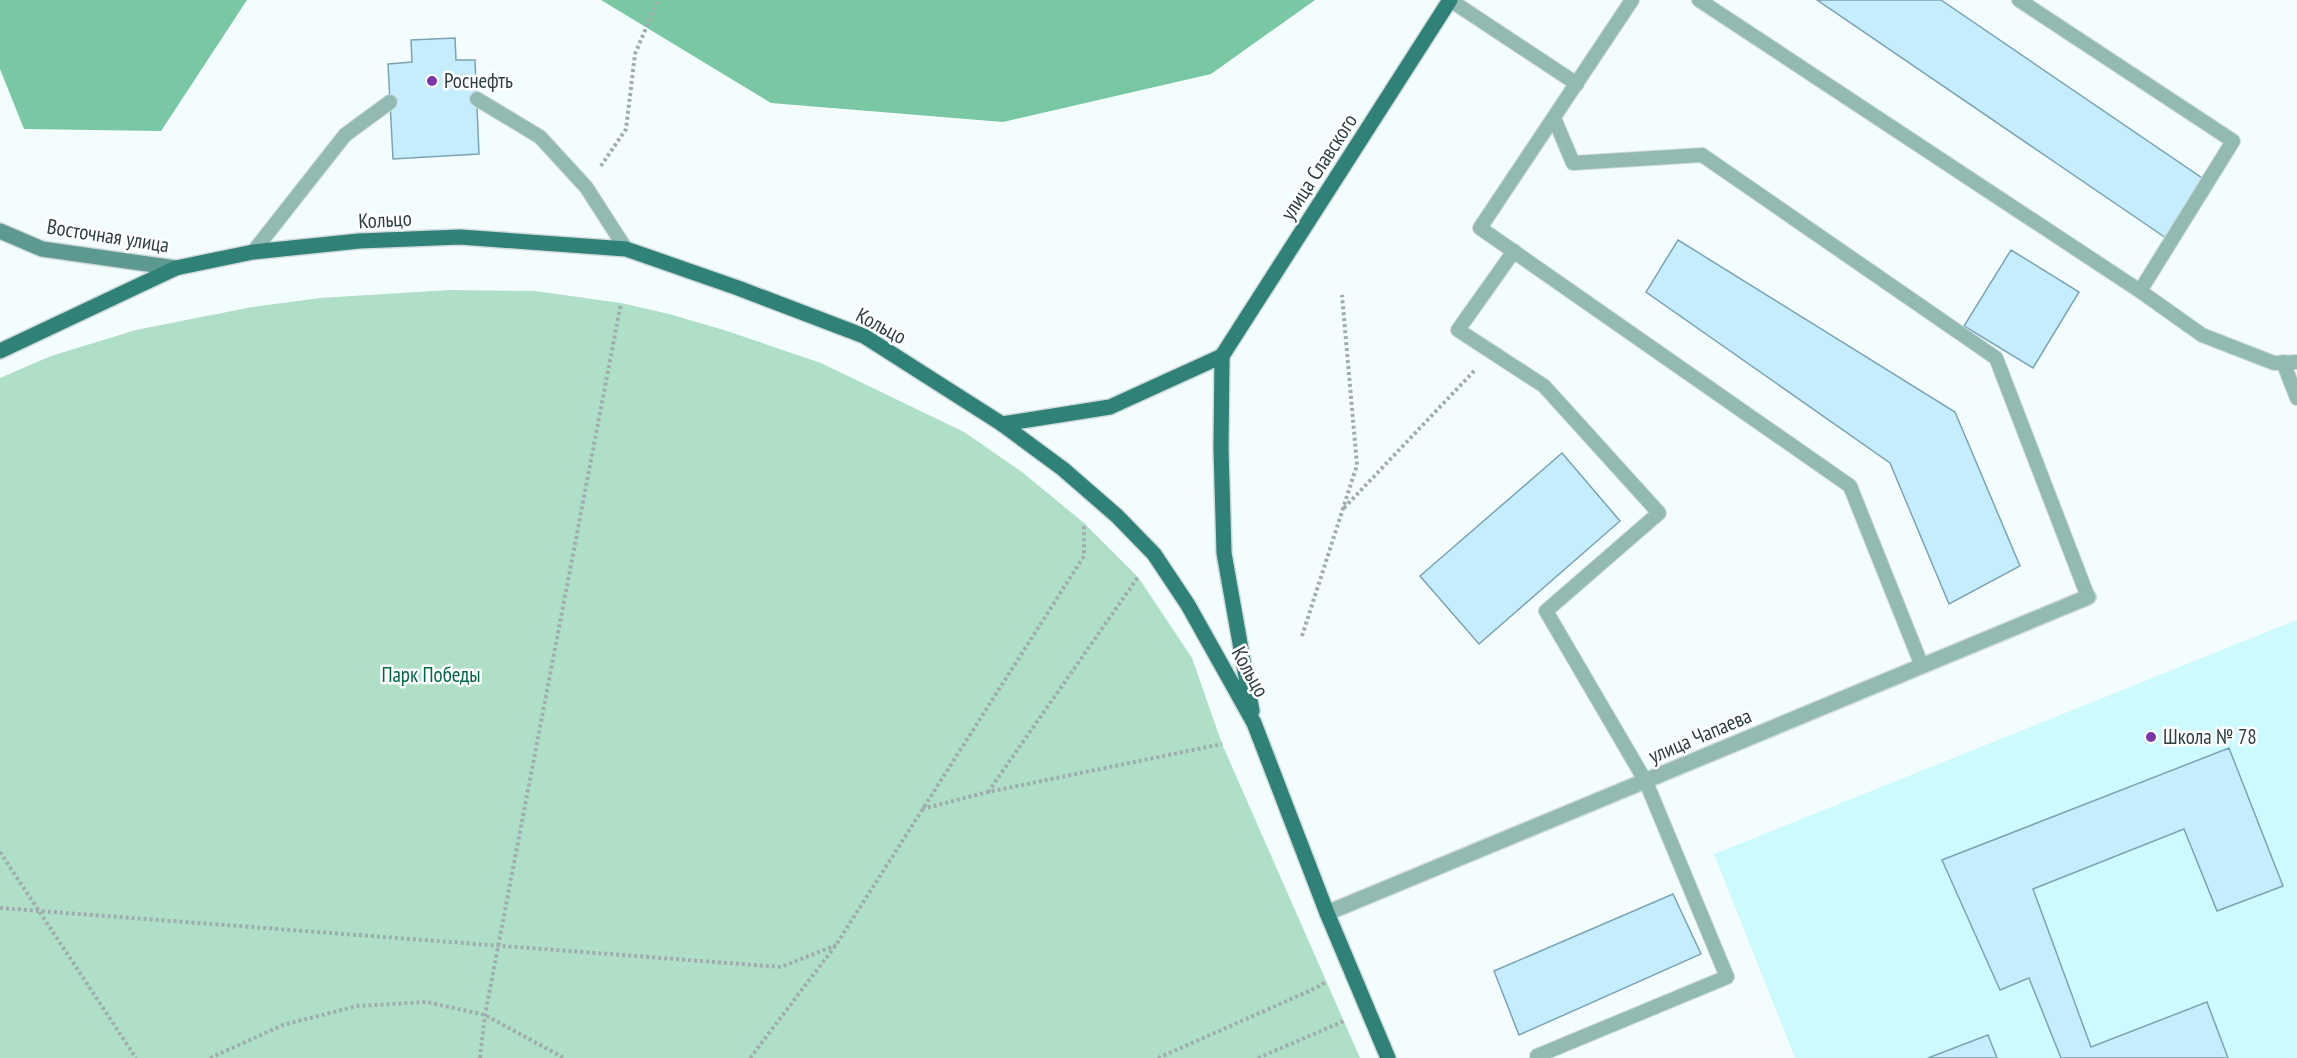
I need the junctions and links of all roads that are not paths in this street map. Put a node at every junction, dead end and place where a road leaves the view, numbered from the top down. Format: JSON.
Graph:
{"nodes":[{"id":1,"x":1450,"y":0,"type":"edge"},
{"id":2,"x":1632,"y":0,"type":"edge"},
{"id":3,"x":1699,"y":0,"type":"edge"},
{"id":4,"x":2019,"y":0,"type":"edge"},
{"id":5,"x":1577,"y":84,"type":"junction"},
{"id":6,"x":477,"y":99,"type":"dead end"},
{"id":7,"x":390,"y":102,"type":"dead end"},
{"id":8,"x":1554,"y":118,"type":"junction"},
{"id":9,"x":0,"y":231,"type":"edge"},
{"id":10,"x":626,"y":249,"type":"junction"},
{"id":11,"x":1514,"y":251,"type":"junction"},
{"id":12,"x":253,"y":252,"type":"junction"},
{"id":13,"x":176,"y":268,"type":"junction"},
{"id":14,"x":2140,"y":291,"type":"junction"},
{"id":15,"x":0,"y":351,"type":"edge"},
{"id":16,"x":1222,"y":357,"type":"junction"},
{"id":17,"x":2290,"y":362,"type":"edge"},
{"id":18,"x":2297,"y":398,"type":"edge"},
{"id":19,"x":1002,"y":424,"type":"junction"},
{"id":20,"x":2088,"y":597,"type":"joint"},
{"id":21,"x":1922,"y":666,"type":"junction"},
{"id":22,"x":1254,"y":723,"type":"junction"},
{"id":23,"x":1646,"y":782,"type":"junction"},
{"id":24,"x":1327,"y":913,"type":"junction"},
{"id":25,"x":1537,"y":1056,"type":"dead end"},
{"id":26,"x":1388,"y":1058,"type":"edge"}],
"edges":[{"from":1,"to":5,"type":"lane"},
{"from":1,"to":16,"type":"main road","name":"улица Славского"},
{"from":2,"to":5,"type":"lane"},
{"from":3,"to":14,"type":"lane"},
{"from":4,"to":14,"type":"lane"},
{"from":5,"to":8,"type":"lane"},
{"from":6,"to":10,"type":"lane"},
{"from":7,"to":12,"type":"lane"},
{"from":8,"to":11,"type":"lane"},
{"from":8,"to":20,"type":"lane"},
{"from":9,"to":13,"type":"main road","name":"Восточная улица"},
{"from":10,"to":12,"type":"main road","name":"Кольцо"},
{"from":10,"to":19,"type":"main road","name":"Кольцо"},
{"from":11,"to":21,"type":"lane"},
{"from":11,"to":23,"type":"lane"},
{"from":12,"to":13,"type":"main road","name":"Кольцо"},
{"from":13,"to":15,"type":"main road","name":"Кольцо"},
{"from":14,"to":17,"type":"lane"},
{"from":16,"to":19,"type":"main road"},
{"from":16,"to":22,"type":"main road"},
{"from":17,"to":18,"type":"lane"},
{"from":19,"to":22,"type":"main road","name":"Кольцо"},
{"from":20,"to":21,"type":"street","name":"улица Чапаева"},
{"from":21,"to":23,"type":"street","name":"улица Чапаева"},
{"from":22,"to":24,"type":"main road","name":"Кольцо"},
{"from":23,"to":24,"type":"street","name":"улица Чапаева"},
{"from":23,"to":25,"type":"lane"},
{"from":24,"to":26,"type":"main road","name":"Кольцо"}]}
